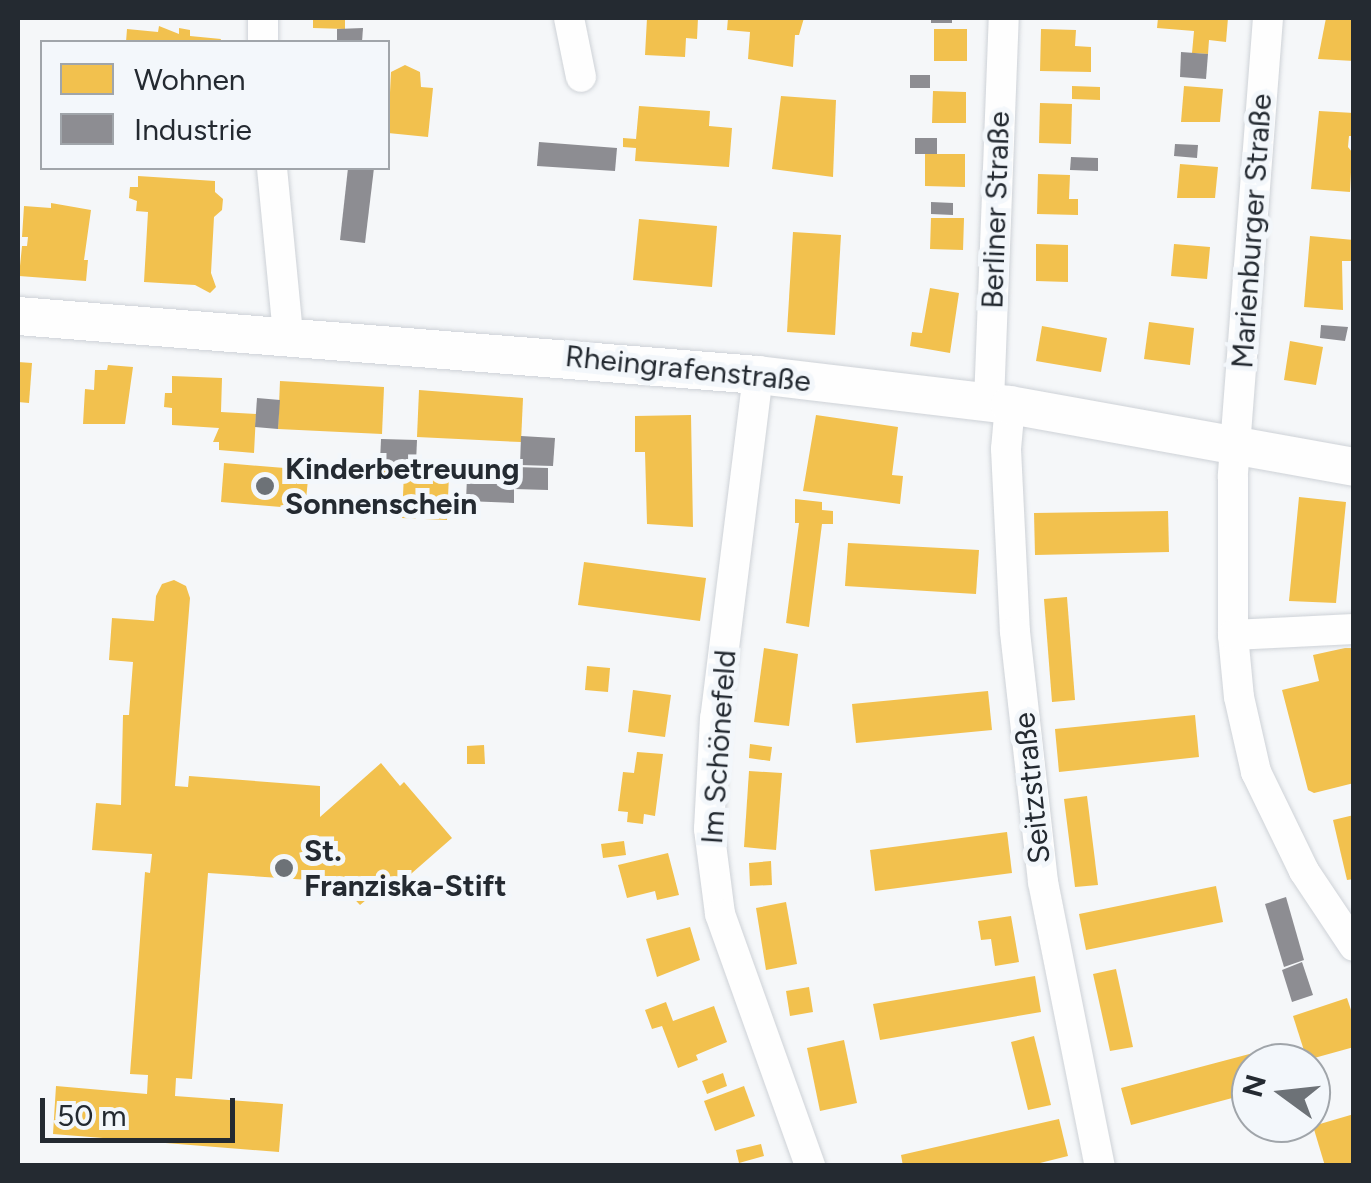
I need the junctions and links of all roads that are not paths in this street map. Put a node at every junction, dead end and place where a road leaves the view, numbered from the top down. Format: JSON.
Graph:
{"nodes":[{"id":1,"x":569,"y":18,"type":"edge"},
{"id":2,"x":1004,"y":18,"type":"edge"},
{"id":3,"x":1268,"y":18,"type":"edge"},
{"id":4,"x":580,"y":77,"type":"dead end"},
{"id":5,"x":272,"y":170,"type":"edge"},
{"id":6,"x":18,"y":316,"type":"edge"},
{"id":7,"x":288,"y":335,"type":"junction"},
{"id":8,"x":758,"y":375,"type":"junction"},
{"id":9,"x":1000,"y":404,"type":"junction"},
{"id":10,"x":1236,"y":445,"type":"junction"},
{"id":11,"x":1354,"y":467,"type":"edge"},
{"id":12,"x":1354,"y":629,"type":"edge"},
{"id":13,"x":1233,"y":635,"type":"junction"},
{"id":14,"x":1354,"y":946,"type":"edge"},
{"id":15,"x":810,"y":1166,"type":"edge"},
{"id":16,"x":1100,"y":1166,"type":"edge"}],
"edges":[{"from":1,"to":4,"type":"street"},
{"from":2,"to":9,"type":"street","name":"Berliner Straße"},
{"from":3,"to":10,"type":"street","name":"Marienburger Straße"},
{"from":5,"to":7,"type":"street"},
{"from":6,"to":7,"type":"street","name":"Rheingrafenstraße"},
{"from":7,"to":8,"type":"street","name":"Rheingrafenstraße"},
{"from":8,"to":9,"type":"street","name":"Rheingrafenstraße"},
{"from":8,"to":15,"type":"street","name":"Im Schönefeld"},
{"from":9,"to":10,"type":"street","name":"Rheingrafenstraße"},
{"from":9,"to":16,"type":"street","name":"Seitzstraße"},
{"from":10,"to":11,"type":"street","name":"Rheingrafenstraße"},
{"from":10,"to":13,"type":"street","name":"Marienburger Straße"},
{"from":12,"to":13,"type":"street"},
{"from":13,"to":14,"type":"street","name":"Marienburger Straße"}]}
